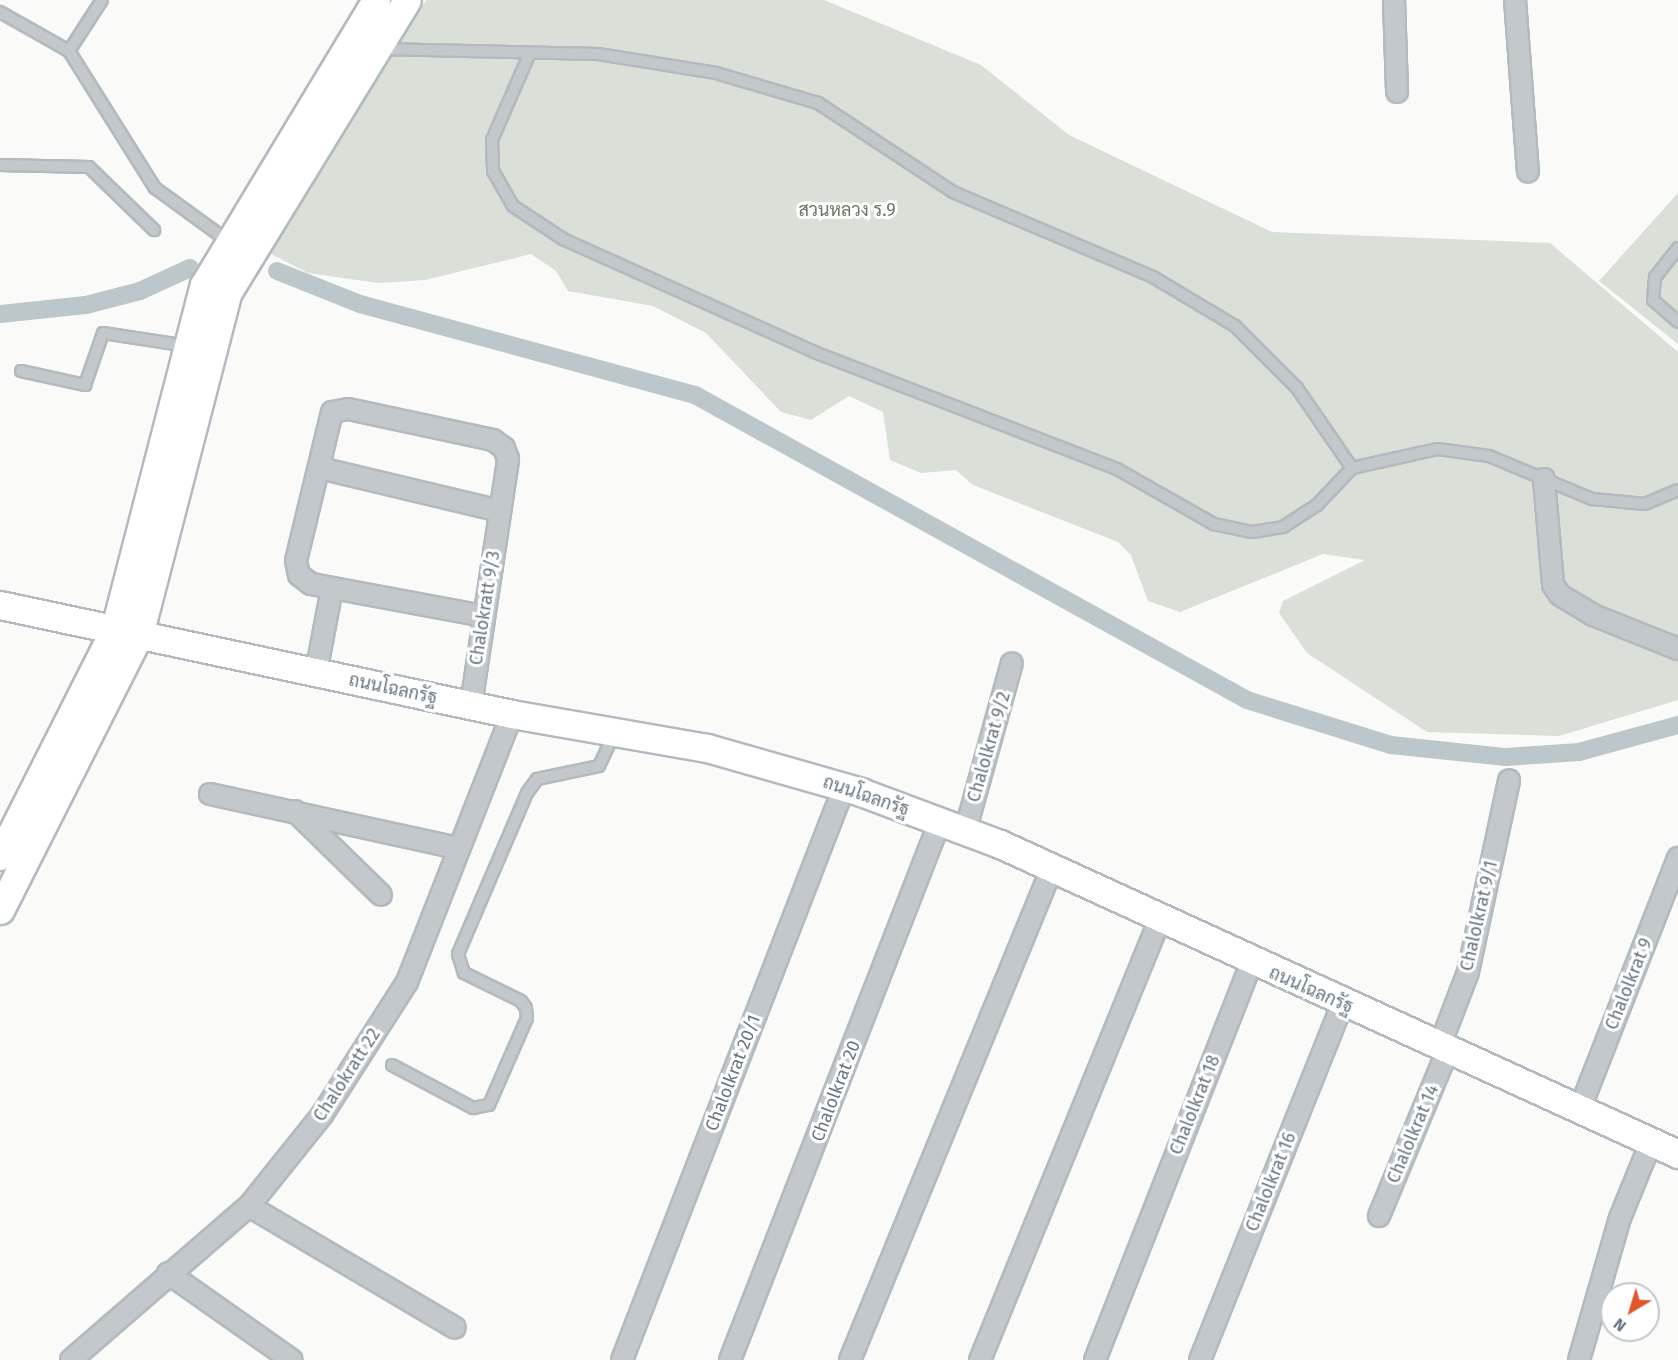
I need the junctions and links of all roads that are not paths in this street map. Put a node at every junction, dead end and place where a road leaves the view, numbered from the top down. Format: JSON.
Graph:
{"nodes":[{"id":1,"x":102,"y":0,"type":"edge"},
{"id":2,"x":376,"y":0,"type":"edge"},
{"id":3,"x":407,"y":0,"type":"edge"},
{"id":4,"x":1394,"y":0,"type":"edge"},
{"id":5,"x":1515,"y":0,"type":"edge"},
{"id":6,"x":0,"y":12,"type":"edge"},
{"id":7,"x":377,"y":49,"type":"junction"},
{"id":8,"x":69,"y":51,"type":"junction"},
{"id":9,"x":529,"y":55,"type":"junction"},
{"id":10,"x":1397,"y":92,"type":"dead end"},
{"id":11,"x":0,"y":165,"type":"edge"},
{"id":12,"x":1528,"y":172,"type":"dead end"},
{"id":13,"x":154,"y":230,"type":"dead end"},
{"id":14,"x":228,"y":241,"type":"junction"},
{"id":15,"x":1678,"y":248,"type":"edge"},
{"id":16,"x":1678,"y":322,"type":"edge"},
{"id":17,"x":188,"y":346,"type":"junction"},
{"id":18,"x":21,"y":371,"type":"dead end"},
{"id":19,"x":320,"y":468,"type":"junction"},
{"id":20,"x":1352,"y":468,"type":"junction"},
{"id":21,"x":1544,"y":479,"type":"junction"},
{"id":22,"x":1678,"y":490,"type":"edge"},
{"id":23,"x":500,"y":511,"type":"junction"},
{"id":24,"x":332,"y":588,"type":"junction"},
{"id":25,"x":0,"y":605,"type":"edge"},
{"id":26,"x":483,"y":616,"type":"junction"},
{"id":27,"x":127,"y":631,"type":"junction"},
{"id":28,"x":1678,"y":649,"type":"edge"},
{"id":29,"x":1012,"y":663,"type":"dead end"},
{"id":30,"x":316,"y":673,"type":"junction"},
{"id":31,"x":471,"y":705,"type":"junction"},
{"id":32,"x":512,"y":714,"type":"junction"},
{"id":33,"x":615,"y":731,"type":"junction"},
{"id":34,"x":1509,"y":780,"type":"dead end"},
{"id":35,"x":843,"y":787,"type":"junction"},
{"id":36,"x":210,"y":794,"type":"dead end"},
{"id":37,"x":295,"y":811,"type":"junction"},
{"id":38,"x":939,"y":822,"type":"junction"},
{"id":39,"x":965,"y":832,"type":"junction"},
{"id":40,"x":458,"y":848,"type":"junction"},
{"id":41,"x":0,"y":856,"type":"edge"},
{"id":42,"x":1678,"y":858,"type":"edge"},
{"id":43,"x":1052,"y":868,"type":"junction"},
{"id":44,"x":381,"y":895,"type":"dead end"},
{"id":45,"x":0,"y":910,"type":"edge"},
{"id":46,"x":1160,"y":918,"type":"junction"},
{"id":47,"x":1251,"y":964,"type":"junction"},
{"id":48,"x":1342,"y":1005,"type":"junction"},
{"id":49,"x":1443,"y":1050,"type":"junction"},
{"id":50,"x":392,"y":1065,"type":"dead end"},
{"id":51,"x":1579,"y":1111,"type":"junction"},
{"id":52,"x":1651,"y":1142,"type":"junction"},
{"id":53,"x":1678,"y":1154,"type":"edge"},
{"id":54,"x":249,"y":1206,"type":"junction"},
{"id":55,"x":1379,"y":1216,"type":"dead end"},
{"id":56,"x":168,"y":1274,"type":"junction"},
{"id":57,"x":455,"y":1328,"type":"dead end"},
{"id":58,"x":71,"y":1360,"type":"edge"},
{"id":59,"x":292,"y":1360,"type":"edge"},
{"id":60,"x":622,"y":1360,"type":"edge"},
{"id":61,"x":730,"y":1360,"type":"edge"},
{"id":62,"x":850,"y":1360,"type":"edge"},
{"id":63,"x":980,"y":1360,"type":"edge"},
{"id":64,"x":1095,"y":1360,"type":"edge"},
{"id":65,"x":1200,"y":1360,"type":"edge"},
{"id":66,"x":1579,"y":1360,"type":"edge"}],
"edges":[{"from":1,"to":8,"type":"lane"},
{"from":2,"to":14,"type":"main road"},
{"from":3,"to":7,"type":"main road"},
{"from":4,"to":10,"type":"street"},
{"from":5,"to":12,"type":"street"},
{"from":6,"to":8,"type":"lane"},
{"from":7,"to":9,"type":"lane"},
{"from":7,"to":27,"type":"main road"},
{"from":8,"to":14,"type":"lane"},
{"from":9,"to":20,"type":"lane"},
{"from":9,"to":20,"type":"lane"},
{"from":11,"to":13,"type":"lane"},
{"from":14,"to":17,"type":"main road"},
{"from":15,"to":16,"type":"lane"},
{"from":17,"to":18,"type":"lane"},
{"from":17,"to":27,"type":"main road"},
{"from":19,"to":23,"type":"street"},
{"from":19,"to":23,"type":"street","name":"Chalokratt 9/3"},
{"from":19,"to":24,"type":"street"},
{"from":20,"to":21,"type":"lane"},
{"from":21,"to":22,"type":"lane"},
{"from":21,"to":28,"type":"street"},
{"from":23,"to":26,"type":"street","name":"Chalokratt 9/3"},
{"from":24,"to":26,"type":"street"},
{"from":24,"to":30,"type":"street"},
{"from":25,"to":27,"type":"main road","name":"ถนนโฉลกรัฐ"},
{"from":26,"to":31,"type":"street","name":"Chalokratt 9/3"},
{"from":27,"to":30,"type":"main road","name":"ถนนโฉลกรัฐ"},
{"from":27,"to":41,"type":"main road"},
{"from":27,"to":45,"type":"main road"},
{"from":29,"to":39,"type":"street","name":"Chalolkrat 9/2"},
{"from":30,"to":31,"type":"main road","name":"ถนนโฉลกรัฐ"},
{"from":31,"to":32,"type":"main road","name":"ถนนโฉลกรัฐ"},
{"from":32,"to":33,"type":"main road","name":"ถนนโฉลกรัฐ"},
{"from":32,"to":40,"type":"street","name":"Chalokratt 22"},
{"from":33,"to":35,"type":"main road","name":"ถนนโฉลกรัฐ"},
{"from":33,"to":50,"type":"lane"},
{"from":34,"to":49,"type":"street","name":"Chalolkrat 9/1"},
{"from":35,"to":38,"type":"main road","name":"ถนนโฉลกรัฐ"},
{"from":35,"to":60,"type":"street","name":"Chalolkrat 20/1"},
{"from":36,"to":37,"type":"street"},
{"from":37,"to":40,"type":"street"},
{"from":37,"to":44,"type":"street"},
{"from":38,"to":39,"type":"main road","name":"ถนนโฉลกรัฐ"},
{"from":38,"to":61,"type":"street","name":"Chalolkrat 20"},
{"from":39,"to":43,"type":"main road","name":"ถนนโฉลกรัฐ"},
{"from":40,"to":54,"type":"street","name":"Chalokratt 22"},
{"from":42,"to":51,"type":"street","name":"Chalolkrat 9"},
{"from":43,"to":46,"type":"main road","name":"ถนนโฉลกรัฐ"},
{"from":43,"to":62,"type":"street"},
{"from":46,"to":47,"type":"main road","name":"ถนนโฉลกรัฐ"},
{"from":46,"to":63,"type":"street"},
{"from":47,"to":48,"type":"main road","name":"ถนนโฉลกรัฐ"},
{"from":47,"to":64,"type":"street","name":"Chalolkrat 18"},
{"from":48,"to":49,"type":"main road","name":"ถนนโฉลกรัฐ"},
{"from":48,"to":65,"type":"street","name":"Chalolkrat 16"},
{"from":49,"to":51,"type":"main road","name":"ถนนโฉลกรัฐ"},
{"from":49,"to":55,"type":"street","name":"Chalolkrat 14"},
{"from":51,"to":52,"type":"main road","name":"ถนนโฉลกรัฐ"},
{"from":52,"to":53,"type":"main road","name":"ถนนโฉลกรัฐ"},
{"from":52,"to":66,"type":"street"},
{"from":54,"to":56,"type":"street","name":"Chalokratt 22"},
{"from":54,"to":57,"type":"street"},
{"from":56,"to":58,"type":"street","name":"Chalokratt 22"},
{"from":56,"to":59,"type":"street"}]}
